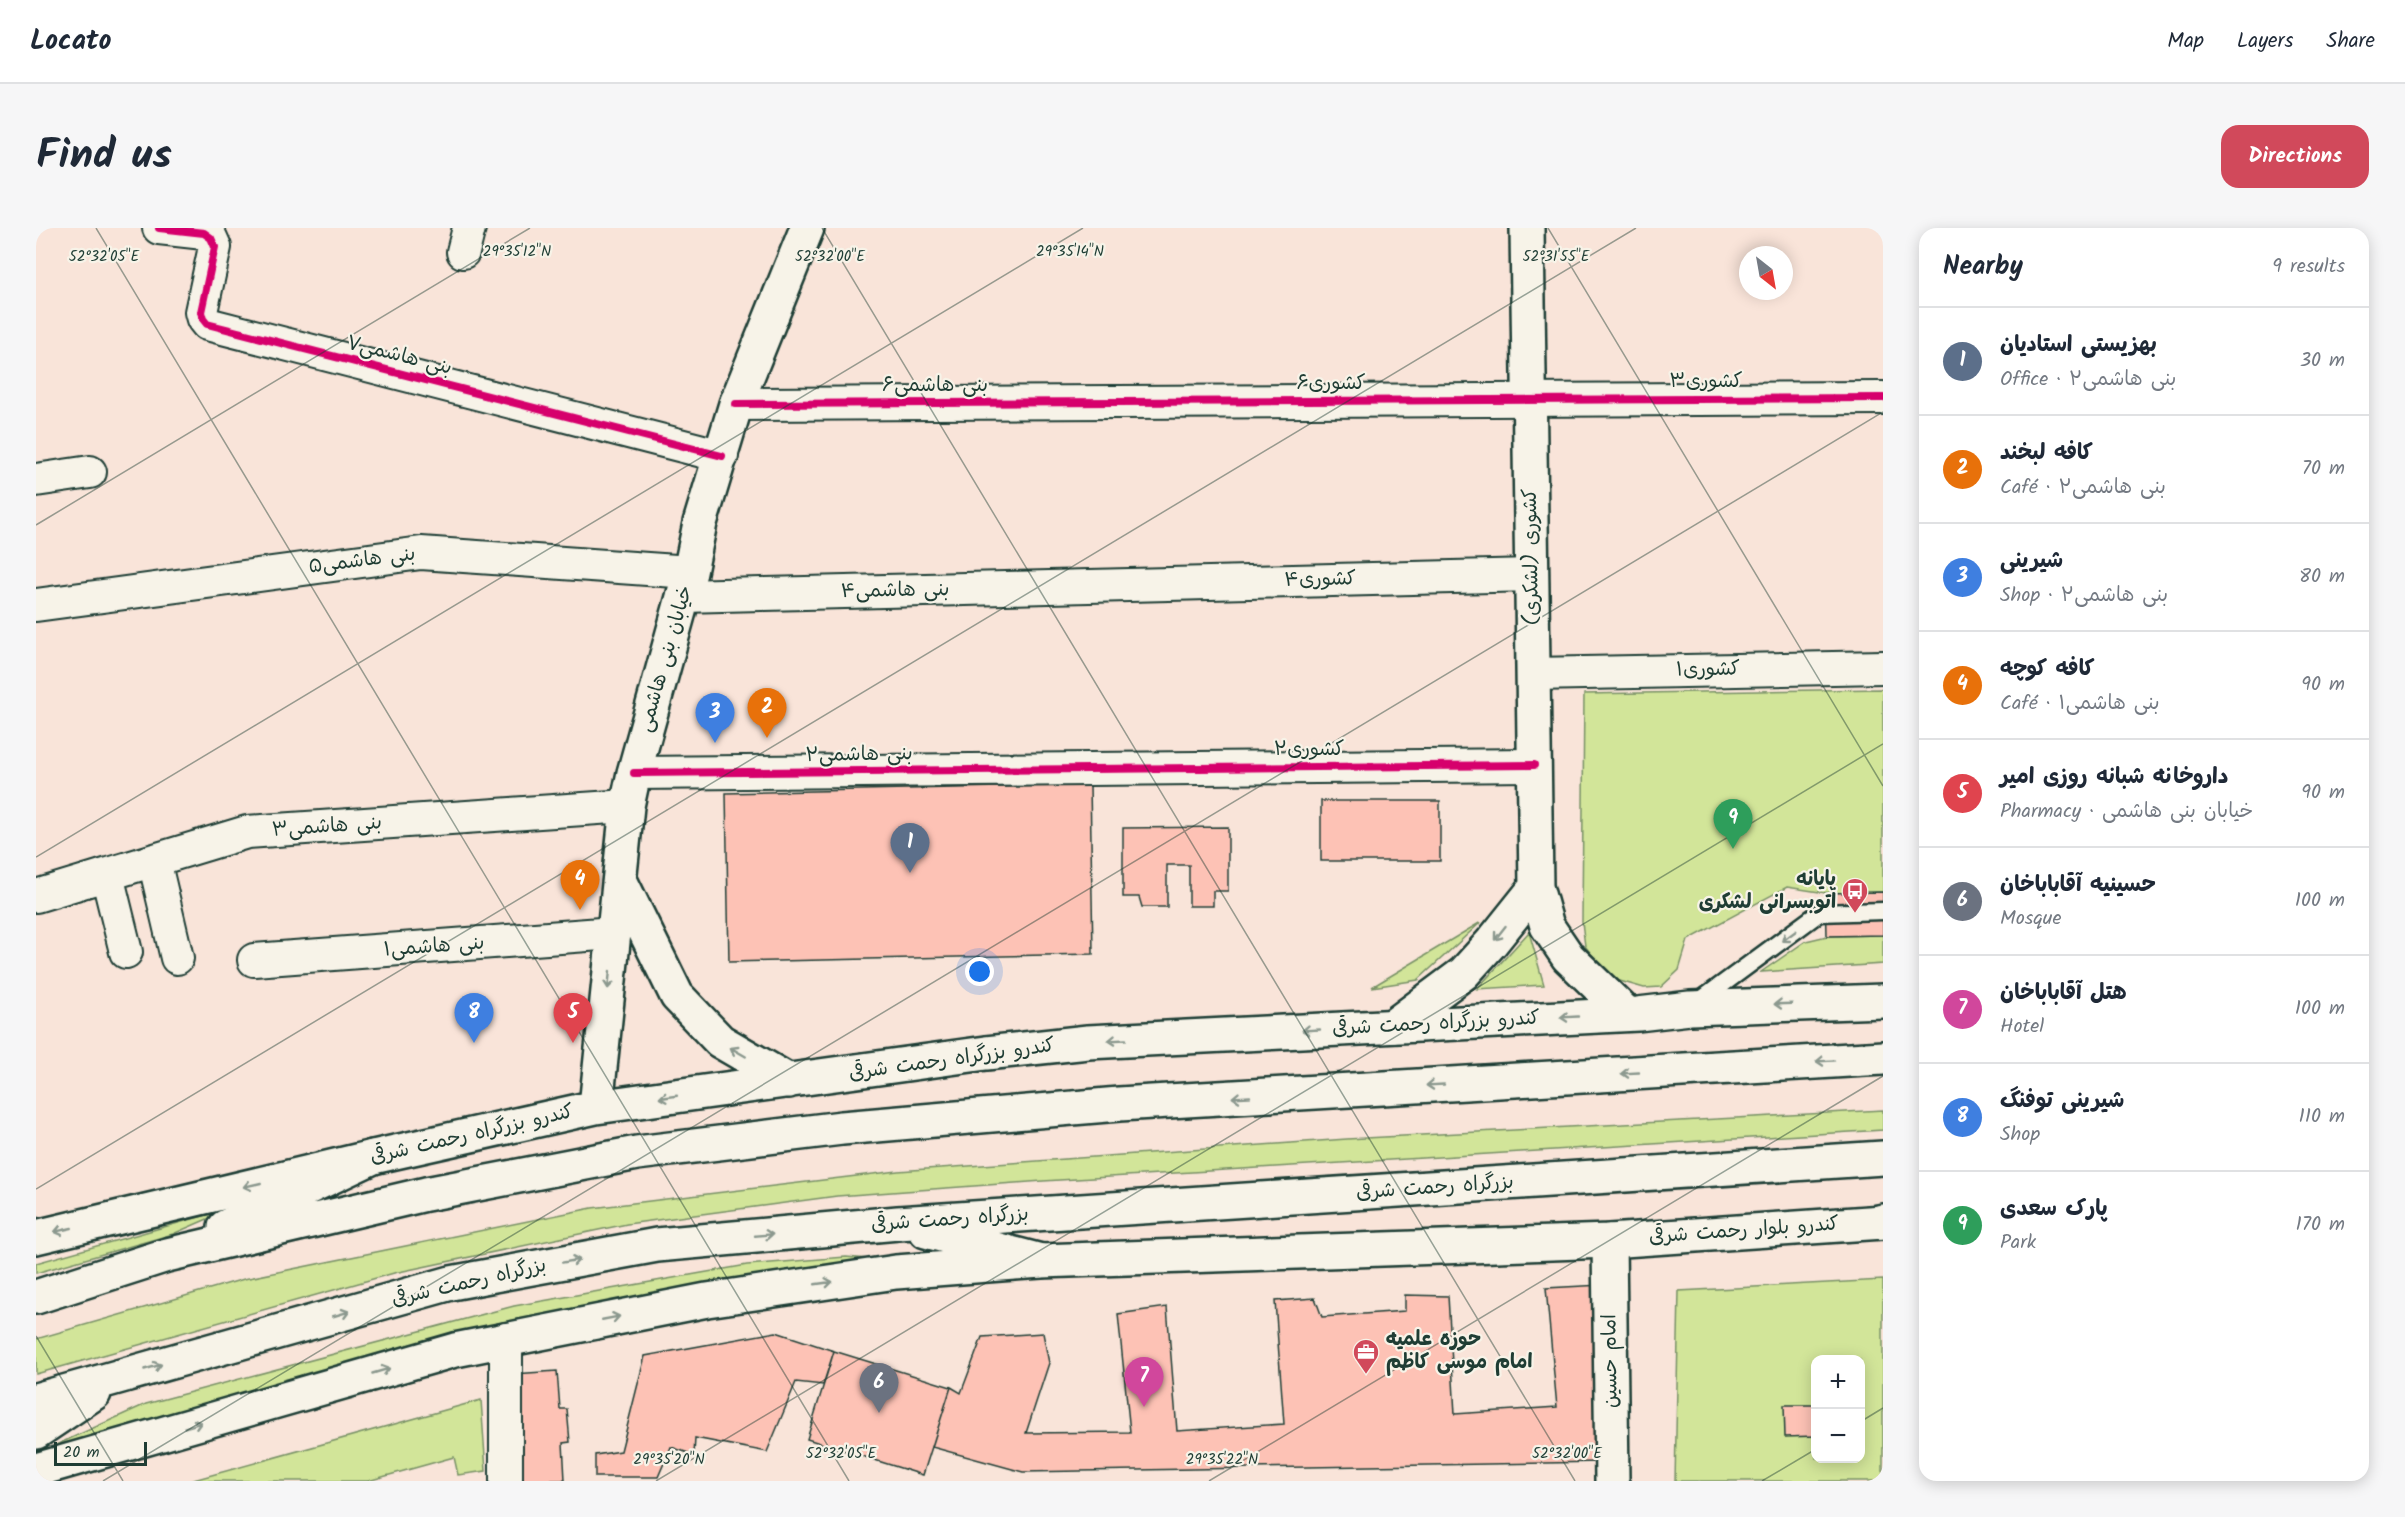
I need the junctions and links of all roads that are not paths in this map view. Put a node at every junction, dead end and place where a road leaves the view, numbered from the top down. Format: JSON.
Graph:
{"nodes":[{"id":1,"x":159,"y":228,"type":"edge"},
{"id":2,"x":807,"y":228,"type":"edge"},
{"id":3,"x":1527,"y":228,"type":"edge"},
{"id":4,"x":1883,"y":398,"type":"edge"},
{"id":5,"x":1529,"y":400,"type":"junction"},
{"id":6,"x":1133,"y":402,"type":"joint"},
{"id":7,"x":736,"y":404,"type":"junction"},
{"id":8,"x":722,"y":456,"type":"junction"},
{"id":9,"x":90,"y":472,"type":"dead end"},
{"id":10,"x":36,"y":480,"type":"edge"},
{"id":11,"x":1532,"y":575,"type":"junction"},
{"id":12,"x":686,"y":584,"type":"junction"},
{"id":13,"x":1107,"y":585,"type":"joint"},
{"id":14,"x":36,"y":605,"type":"edge"},
{"id":15,"x":1883,"y":667,"type":"edge"},
{"id":16,"x":1533,"y":674,"type":"junction"},
{"id":17,"x":1534,"y":765,"type":"junction"},
{"id":18,"x":1084,"y":769,"type":"joint"},
{"id":19,"x":634,"y":773,"type":"junction"},
{"id":20,"x":627,"y":806,"type":"junction"},
{"id":21,"x":154,"y":860,"type":"junction"},
{"id":22,"x":107,"y":875,"type":"junction"},
{"id":23,"x":620,"y":880,"type":"junction"},
{"id":24,"x":1536,"y":887,"type":"junction"},
{"id":25,"x":36,"y":896,"type":"edge"},
{"id":26,"x":1883,"y":911,"type":"edge"},
{"id":27,"x":614,"y":933,"type":"junction"},
{"id":28,"x":126,"y":952,"type":"dead end"},
{"id":29,"x":177,"y":958,"type":"dead end"},
{"id":30,"x":254,"y":960,"type":"dead end"},
{"id":31,"x":1883,"y":1001,"type":"edge"},
{"id":32,"x":1690,"y":1008,"type":"junction"},
{"id":33,"x":1627,"y":1014,"type":"junction"},
{"id":34,"x":1393,"y":1026,"type":"junction"},
{"id":35,"x":1883,"y":1058,"type":"edge"},
{"id":36,"x":789,"y":1081,"type":"junction"},
{"id":37,"x":596,"y":1107,"type":"junction"},
{"id":38,"x":373,"y":1157,"type":"junction"},
{"id":39,"x":1883,"y":1158,"type":"edge"},
{"id":40,"x":1882,"y":1221,"type":"edge"},
{"id":41,"x":898,"y":1223,"type":"junction"},
{"id":42,"x":36,"y":1237,"type":"edge"},
{"id":43,"x":1609,"y":1241,"type":"junction"},
{"id":44,"x":167,"y":1255,"type":"junction"},
{"id":45,"x":1041,"y":1261,"type":"junction"},
{"id":46,"x":36,"y":1297,"type":"edge"},
{"id":47,"x":506,"y":1339,"type":"junction"},
{"id":48,"x":119,"y":1376,"type":"junction"},
{"id":49,"x":36,"y":1400,"type":"edge"},
{"id":50,"x":36,"y":1432,"type":"edge"},
{"id":51,"x":36,"y":1470,"type":"edge"},
{"id":52,"x":506,"y":1481,"type":"edge"},
{"id":53,"x":1612,"y":1481,"type":"edge"}],
"edges":[{"from":1,"to":8,"type":"street","name":"بنی هاشمی۷"},
{"from":2,"to":7,"type":"main road","name":"خیابان بنی هاشمی"},
{"from":3,"to":5,"type":"main road","name":"کشوری (لشکری)"},
{"from":4,"to":5,"type":"street","name":"۳کشوری"},
{"from":5,"to":6,"type":"street","name":"کشوری۶"},
{"from":5,"to":11,"type":"main road","name":"کشوری (لشکری)"},
{"from":6,"to":7,"type":"street","name":"۶بنی هاشمی"},
{"from":7,"to":8,"type":"main road","name":"خیابان بنی هاشمی"},
{"from":8,"to":12,"type":"main road","name":"خیابان بنی هاشمی"},
{"from":9,"to":10,"type":"street"},
{"from":11,"to":13,"type":"street","name":"کشوری۴"},
{"from":11,"to":16,"type":"main road","name":"کشوری (لشکری)"},
{"from":12,"to":13,"type":"street","name":"۴بنی هاشمی"},
{"from":12,"to":14,"type":"street","name":"بنی هاشمی۵"},
{"from":12,"to":19,"type":"main road","name":"خیابان بنی هاشمی"},
{"from":15,"to":16,"type":"street","name":"۱کشوری"},
{"from":16,"to":17,"type":"main road","name":"کشوری (لشکری)"},
{"from":17,"to":18,"type":"street","name":"کشوری۲"},
{"from":17,"to":24,"type":"main road","name":"کشوری (لشکری)"},
{"from":18,"to":19,"type":"street","name":"۲بنی هاشمی"},
{"from":19,"to":20,"type":"main road","name":"خیابان بنی هاشمی"},
{"from":20,"to":21,"type":"street","name":"بنی هاشمی۳"},
{"from":20,"to":23,"type":"main road","name":"خیابان بنی هاشمی"},
{"from":21,"to":22,"type":"street","name":"بنی هاشمی۳"},
{"from":21,"to":29,"type":"street"},
{"from":22,"to":25,"type":"street","name":"بنی هاشمی۳"},
{"from":22,"to":28,"type":"street"},
{"from":23,"to":27,"type":"main road","name":"خیابان بنی هاشمی"},
{"from":36,"to":23,"type":"main road","one_way":true},
{"from":24,"to":33,"type":"main road","name":"کشوری (لشکری)"},
{"from":24,"to":34,"type":"main road","one_way":true},
{"from":26,"to":32,"type":"lane","one_way":true},
{"from":27,"to":30,"type":"street","name":"بنی هاشمی۱"},
{"from":27,"to":37,"type":"main road","name":"خیابان بنی هاشمی","one_way":true},
{"from":31,"to":32,"type":"main road","name":"کندرو بزرگراه رحمت شرقی","one_way":true},
{"from":32,"to":33,"type":"main road","name":"کندرو بزرگراه رحمت شرقی"},
{"from":33,"to":34,"type":"main road","name":"کندرو بزرگراه رحمت شرقی","one_way":true},
{"from":34,"to":36,"type":"main road","name":"کندرو بزرگراه رحمت شرقی","one_way":true},
{"from":35,"to":44,"type":"main road","one_way":true},
{"from":36,"to":37,"type":"main road","name":"کندرو بزرگراه رحمت شرقی","one_way":true},
{"from":37,"to":38,"type":"main road","name":"کندرو بزرگراه رحمت شرقی"},
{"from":38,"to":42,"type":"main road","name":"کندرو بزرگراه رحمت شرقی","one_way":true},
{"from":38,"to":44,"type":"main road"},
{"from":39,"to":41,"type":"main road","name":"بزرگراه رحمت شرقی"},
{"from":40,"to":43,"type":"main road","name":"کندرو بلوار رحمت شرقی"},
{"from":41,"to":45,"type":"main road"},
{"from":48,"to":41,"type":"main road","name":"بزرگراه رحمت شرقی","one_way":true},
{"from":43,"to":45,"type":"main road"},
{"from":43,"to":53,"type":"main road","name":"امام حسین"},
{"from":44,"to":46,"type":"main road"},
{"from":47,"to":45,"type":"main road","one_way":true},
{"from":51,"to":47,"type":"main road","one_way":true},
{"from":47,"to":52,"type":"street"},
{"from":48,"to":49,"type":"main road","name":"بزرگراه رحمت شرقی"},
{"from":48,"to":50,"type":"main road"}]}
